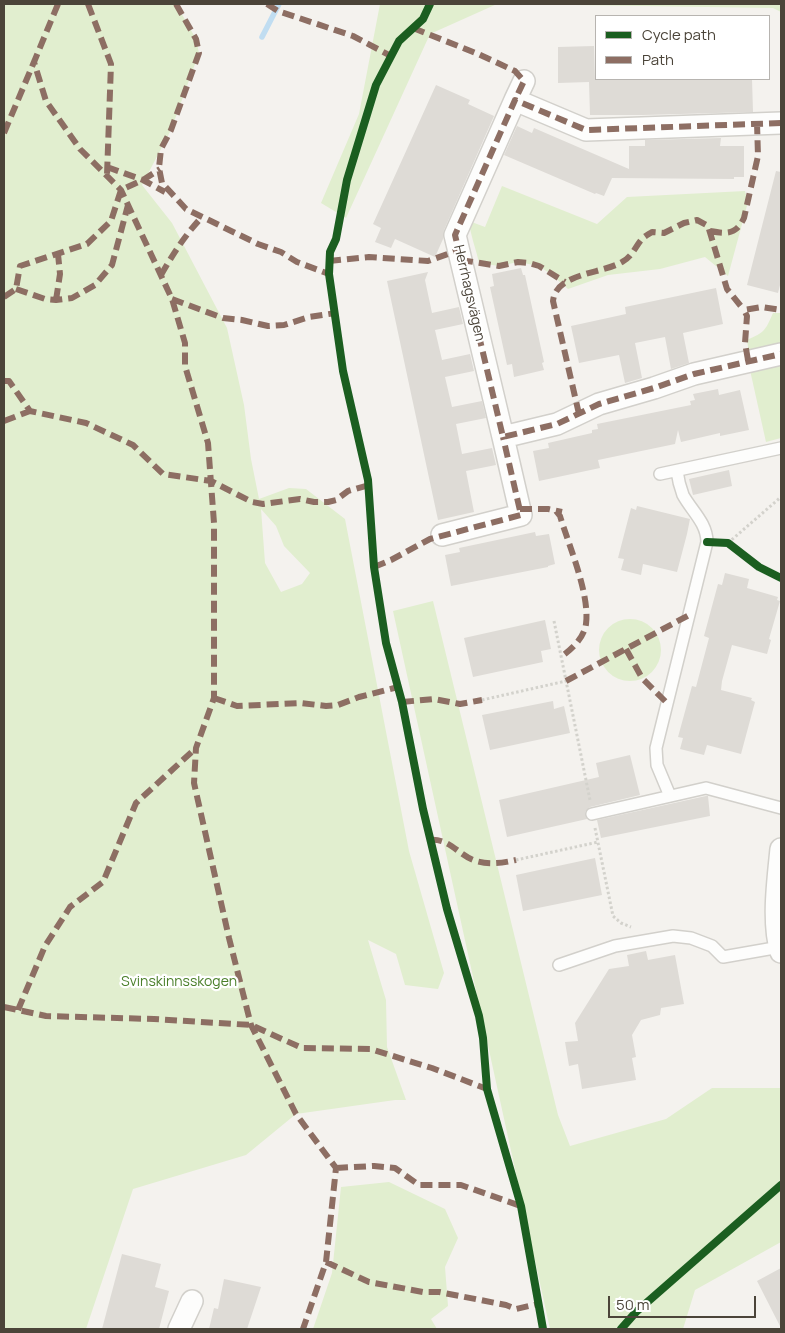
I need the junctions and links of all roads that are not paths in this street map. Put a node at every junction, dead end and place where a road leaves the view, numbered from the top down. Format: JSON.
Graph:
{"nodes":[{"id":1,"x":524,"y":80,"type":"dead end"},
{"id":2,"x":516,"y":100,"type":"junction"},
{"id":3,"x":781,"y":123,"type":"edge"},
{"id":4,"x":781,"y":354,"type":"edge"},
{"id":5,"x":503,"y":437,"type":"junction"},
{"id":6,"x":781,"y":448,"type":"edge"},
{"id":7,"x":677,"y":471,"type":"junction"},
{"id":8,"x":660,"y":474,"type":"dead end"},
{"id":9,"x":442,"y":535,"type":"dead end"},
{"id":10,"x":670,"y":796,"type":"junction"},
{"id":11,"x":781,"y":808,"type":"edge"},
{"id":12,"x":592,"y":814,"type":"road end"},
{"id":13,"x":781,"y":849,"type":"edge"},
{"id":14,"x":780,"y":949,"type":"edge"},
{"id":15,"x":559,"y":965,"type":"dead end"},
{"id":16,"x":192,"y":1301,"type":"dead end"},
{"id":17,"x":179,"y":1329,"type":"edge"}],
"edges":[{"from":1,"to":2,"type":"street","name":"Herrhagsvägen"},
{"from":2,"to":3,"type":"street"},
{"from":2,"to":5,"type":"street","name":"Herrhagsvägen"},
{"from":4,"to":5,"type":"street"},
{"from":5,"to":9,"type":"street","name":"Herrhagsvägen"},
{"from":6,"to":7,"type":"lane"},
{"from":7,"to":8,"type":"lane"},
{"from":7,"to":10,"type":"lane"},
{"from":10,"to":11,"type":"lane"},
{"from":10,"to":12,"type":"lane"},
{"from":13,"to":14,"type":"street"},
{"from":14,"to":15,"type":"lane"},
{"from":16,"to":17,"type":"street"}]}
